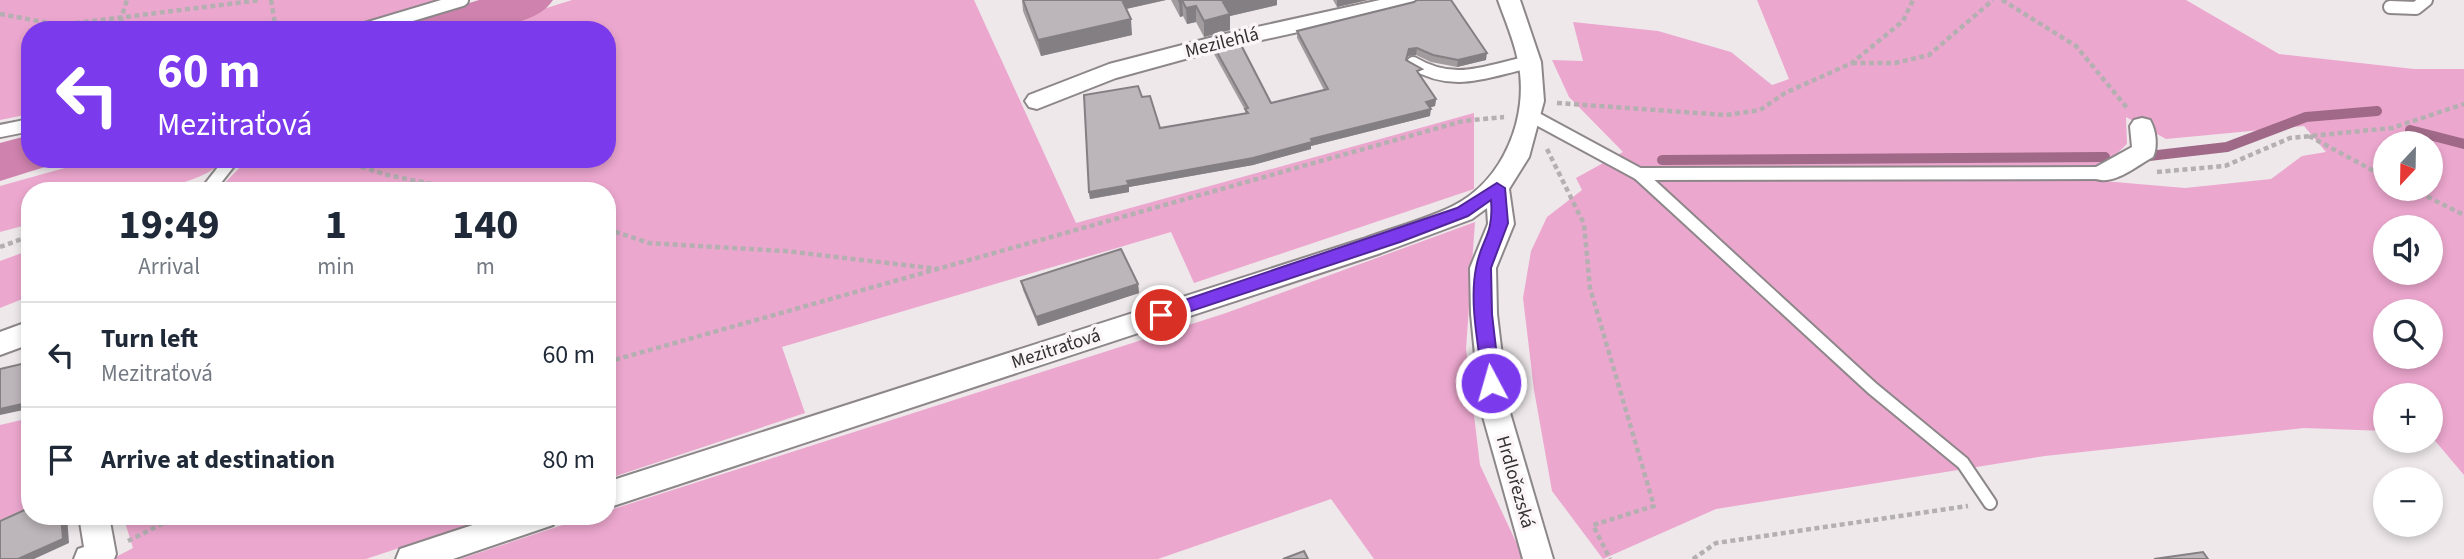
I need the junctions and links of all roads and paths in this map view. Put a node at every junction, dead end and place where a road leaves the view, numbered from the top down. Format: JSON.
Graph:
{"nodes":[{"id":1,"x":127,"y":0,"type":"edge"},
{"id":2,"x":261,"y":0,"type":"edge"},
{"id":3,"x":271,"y":0,"type":"edge"},
{"id":4,"x":463,"y":0,"type":"edge"},
{"id":5,"x":1412,"y":0,"type":"edge"},
{"id":6,"x":1509,"y":0,"type":"edge"},
{"id":7,"x":1913,"y":0,"type":"edge"},
{"id":8,"x":1993,"y":0,"type":"edge"},
{"id":9,"x":2002,"y":0,"type":"edge"},
{"id":10,"x":2426,"y":0,"type":"edge"},
{"id":11,"x":2390,"y":7,"type":"dead end"},
{"id":12,"x":0,"y":13,"type":"edge"},
{"id":13,"x":121,"y":19,"type":"junction"},
{"id":14,"x":40,"y":21,"type":"edge"},
{"id":15,"x":101,"y":21,"type":"edge"},
{"id":16,"x":274,"y":21,"type":"edge"},
{"id":17,"x":392,"y":21,"type":"edge"},
{"id":18,"x":1413,"y":62,"type":"edge"},
{"id":19,"x":1530,"y":62,"type":"junction"},
{"id":20,"x":1852,"y":62,"type":"junction"},
{"id":21,"x":1037,"y":101,"type":"dead end"},
{"id":22,"x":2464,"y":104,"type":"edge"},
{"id":23,"x":1531,"y":108,"type":"junction"},
{"id":24,"x":2142,"y":125,"type":"joint"},
{"id":25,"x":21,"y":127,"type":"edge"},
{"id":26,"x":0,"y":131,"type":"edge"},
{"id":27,"x":2309,"y":136,"type":"junction"},
{"id":28,"x":226,"y":168,"type":"edge"},
{"id":29,"x":244,"y":168,"type":"edge"},
{"id":30,"x":366,"y":168,"type":"edge"},
{"id":31,"x":2373,"y":171,"type":"edge"},
{"id":32,"x":224,"y":172,"type":"junction"},
{"id":33,"x":2105,"y":173,"type":"joint"},
{"id":34,"x":2155,"y":173,"type":"dead end"},
{"id":35,"x":1639,"y":174,"type":"junction"},
{"id":36,"x":215,"y":182,"type":"edge"},
{"id":37,"x":422,"y":182,"type":"edge"},
{"id":38,"x":1497,"y":188,"type":"junction"},
{"id":39,"x":2436,"y":201,"type":"edge"},
{"id":40,"x":2464,"y":215,"type":"edge"},
{"id":41,"x":616,"y":232,"type":"edge"},
{"id":42,"x":21,"y":239,"type":"edge"},
{"id":43,"x":0,"y":247,"type":"edge"},
{"id":44,"x":943,"y":269,"type":"junction"},
{"id":45,"x":21,"y":336,"type":"edge"},
{"id":46,"x":0,"y":344,"type":"edge"},
{"id":47,"x":616,"y":360,"type":"edge"},
{"id":48,"x":616,"y":492,"type":"edge"},
{"id":49,"x":1990,"y":503,"type":"joint"},
{"id":50,"x":94,"y":525,"type":"edge"},
{"id":51,"x":159,"y":525,"type":"edge"},
{"id":52,"x":515,"y":525,"type":"edge"},
{"id":53,"x":95,"y":556,"type":"edge"},
{"id":54,"x":411,"y":559,"type":"edge"},
{"id":55,"x":1538,"y":559,"type":"edge"},
{"id":56,"x":1610,"y":559,"type":"edge"},
{"id":57,"x":1693,"y":559,"type":"edge"}],
"edges":[{"from":1,"to":13,"type":"path"},
{"from":2,"to":13,"type":"path"},
{"from":3,"to":16,"type":"path"},
{"from":4,"to":17,"type":"lane"},
{"from":5,"to":21,"type":"street","name":"Mezilehlá"},
{"from":6,"to":19,"type":"street"},
{"from":7,"to":20,"type":"path"},
{"from":8,"to":20,"type":"path"},
{"from":9,"to":24,"type":"path"},
{"from":10,"to":11,"type":"lane"},
{"from":12,"to":14,"type":"path"},
{"from":13,"to":15,"type":"path"},
{"from":18,"to":19,"type":"lane"},
{"from":19,"to":23,"type":"street"},
{"from":20,"to":23,"type":"path"},
{"from":22,"to":27,"type":"path"},
{"from":23,"to":35,"type":"lane"},
{"from":23,"to":38,"type":"street"},
{"from":23,"to":44,"type":"path"},
{"from":23,"to":56,"type":"path"},
{"from":24,"to":33,"type":"street"},
{"from":25,"to":26,"type":"lane"},
{"from":27,"to":31,"type":"path"},
{"from":27,"to":34,"type":"path"},
{"from":28,"to":32,"type":"lane"},
{"from":29,"to":32,"type":"path"},
{"from":30,"to":37,"type":"path"},
{"from":32,"to":36,"type":"lane"},
{"from":33,"to":35,"type":"lane"},
{"from":35,"to":49,"type":"lane"},
{"from":38,"to":48,"type":"street","name":"Mezitraťová"},
{"from":38,"to":55,"type":"street","name":"Hrdlořezská"},
{"from":39,"to":40,"type":"path"},
{"from":41,"to":44,"type":"path"},
{"from":42,"to":43,"type":"path"},
{"from":44,"to":47,"type":"path"},
{"from":45,"to":46,"type":"street"},
{"from":49,"to":57,"type":"path"},
{"from":50,"to":53,"type":"street"},
{"from":51,"to":53,"type":"path"},
{"from":52,"to":54,"type":"street"}]}
